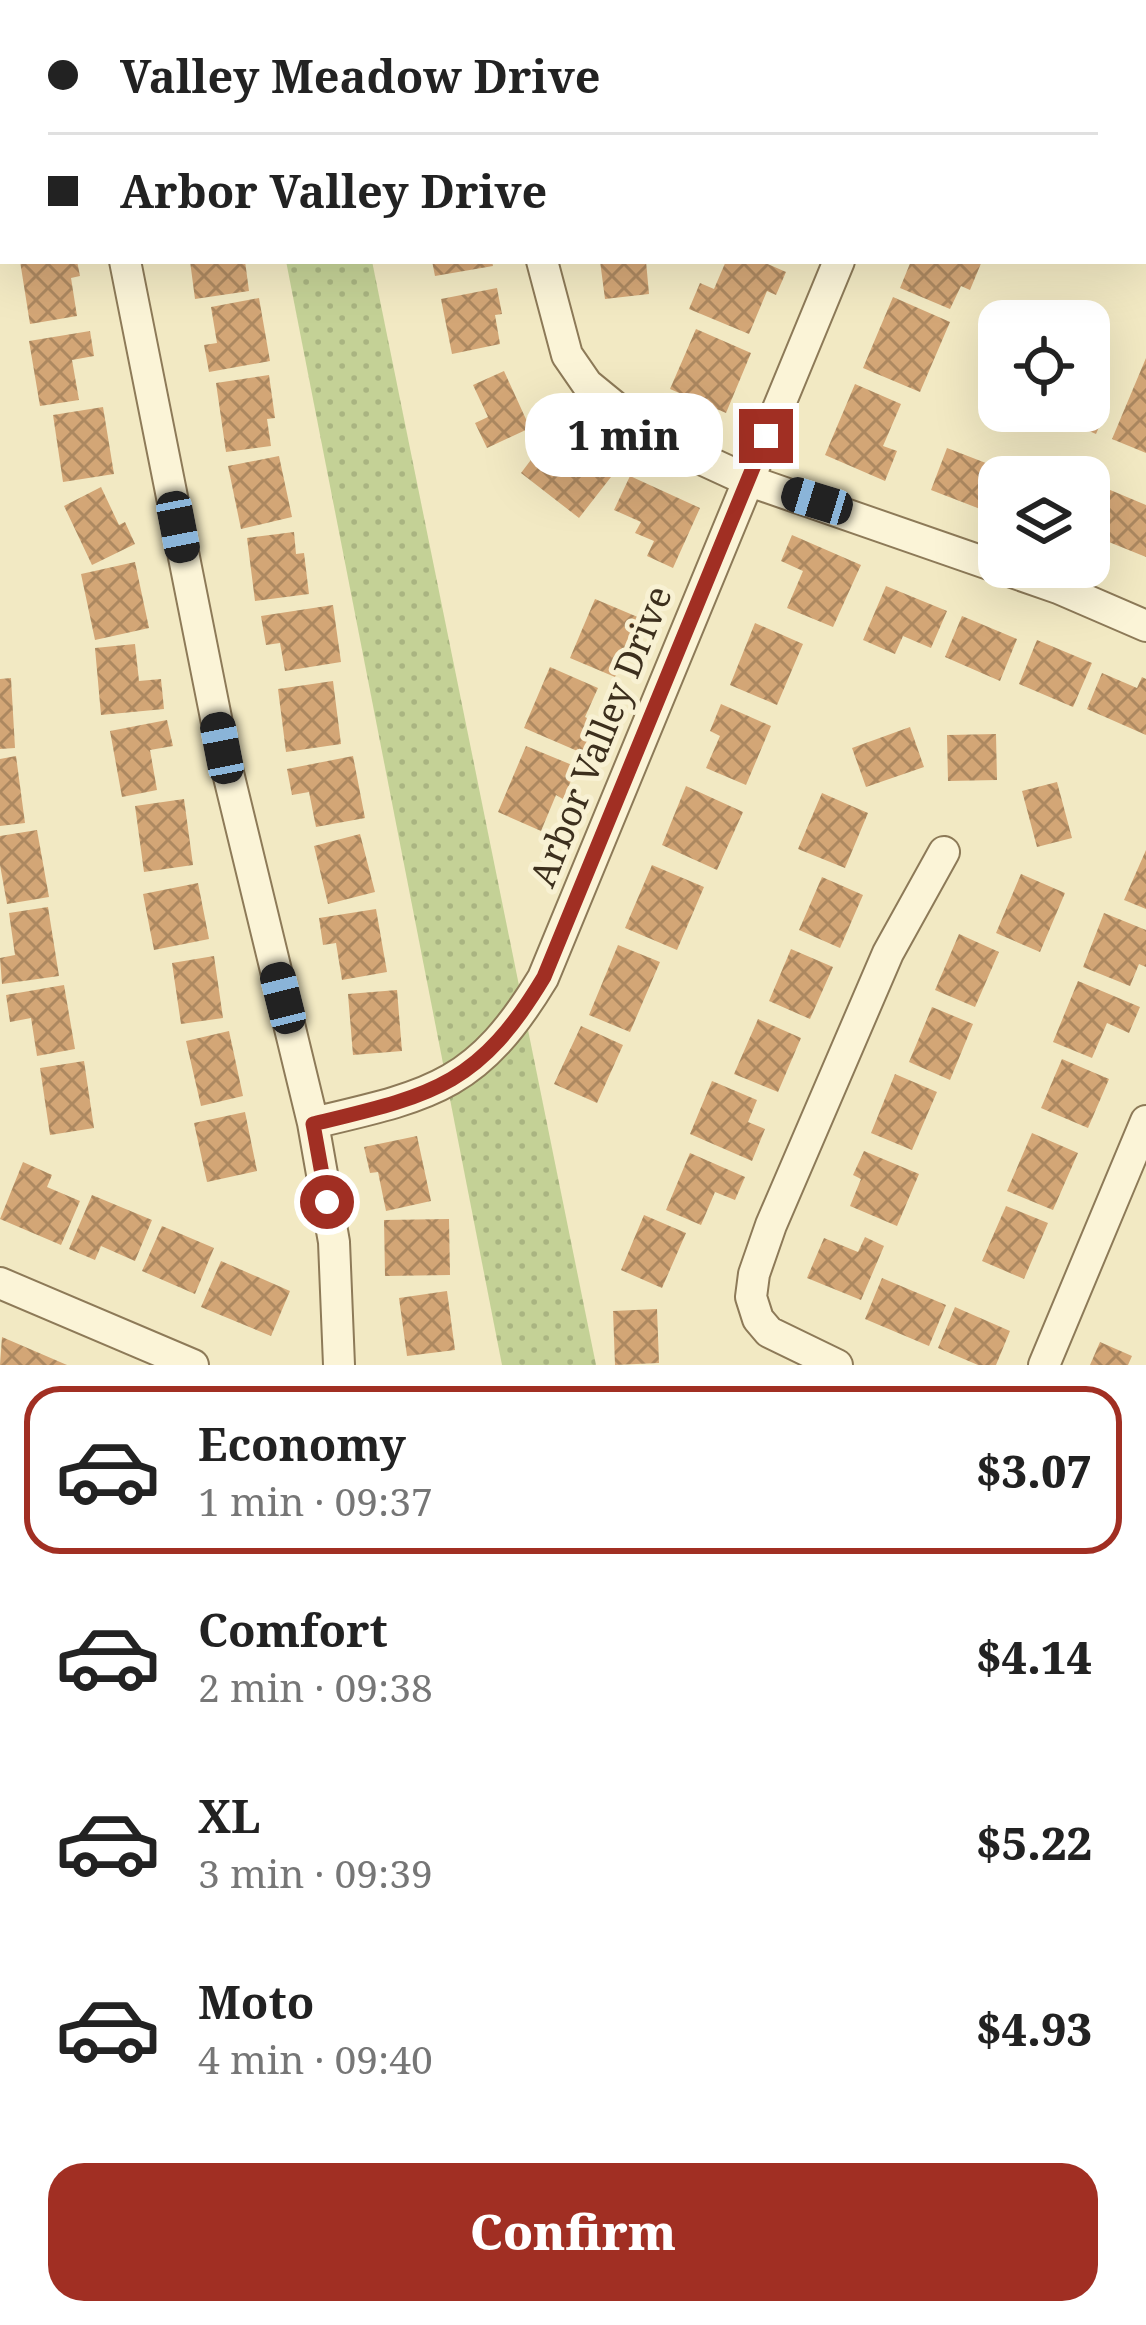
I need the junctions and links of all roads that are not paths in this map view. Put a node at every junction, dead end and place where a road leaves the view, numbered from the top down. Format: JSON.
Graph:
{"nodes":[{"id":1,"x":126,"y":264,"type":"edge"},
{"id":2,"x":543,"y":264,"type":"edge"},
{"id":3,"x":838,"y":264,"type":"edge"},
{"id":4,"x":747,"y":480,"type":"junction"},
{"id":5,"x":1146,"y":626,"type":"edge"},
{"id":6,"x":944,"y":852,"type":"dead end"},
{"id":7,"x":1146,"y":1121,"type":"edge"},
{"id":8,"x":313,"y":1124,"type":"junction"},
{"id":9,"x":0,"y":1283,"type":"edge"},
{"id":10,"x":193,"y":1365,"type":"edge"},
{"id":11,"x":339,"y":1365,"type":"edge"},
{"id":12,"x":837,"y":1365,"type":"edge"},
{"id":13,"x":1044,"y":1365,"type":"edge"}],
"edges":[{"from":1,"to":8,"type":"street"},
{"from":2,"to":4,"type":"street"},
{"from":3,"to":4,"type":"street","name":"Arbor Valley Drive"},
{"from":4,"to":5,"type":"street"},
{"from":4,"to":8,"type":"street","name":"Arbor Valley Drive"},
{"from":6,"to":12,"type":"street"},
{"from":7,"to":13,"type":"street"},
{"from":8,"to":11,"type":"street"},
{"from":9,"to":10,"type":"street"}]}
